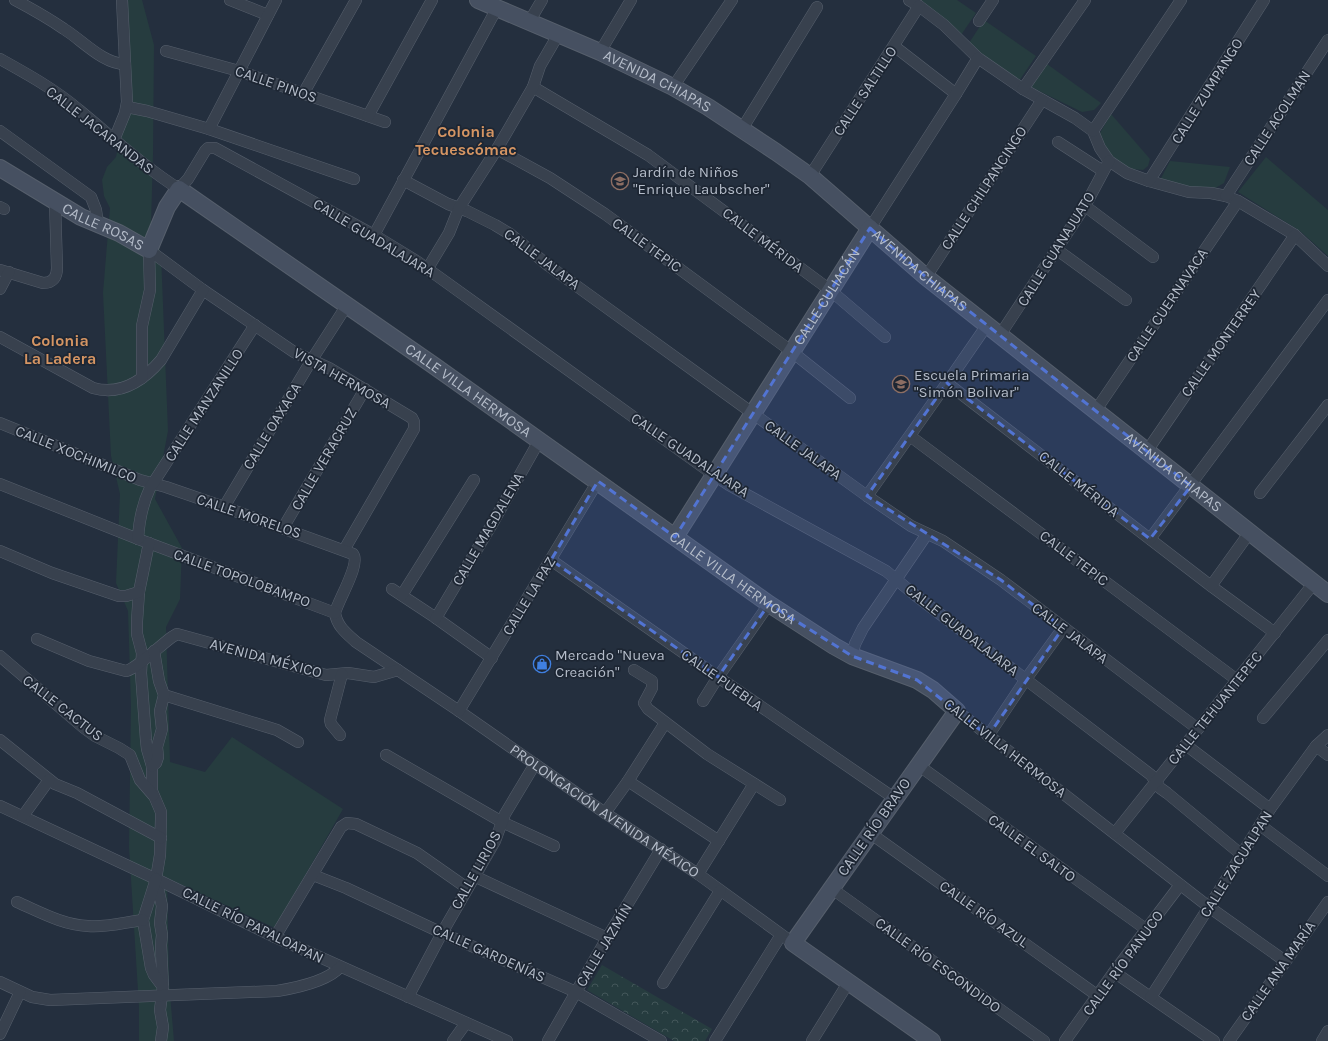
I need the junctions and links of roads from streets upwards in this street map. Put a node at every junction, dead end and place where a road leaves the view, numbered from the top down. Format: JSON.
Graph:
{"nodes":[{"id":1,"x":15,"y":0,"type":"edge"},
{"id":2,"x":122,"y":0,"type":"edge"},
{"id":3,"x":230,"y":0,"type":"edge"},
{"id":4,"x":276,"y":0,"type":"edge"},
{"id":5,"x":356,"y":0,"type":"edge"},
{"id":6,"x":432,"y":0,"type":"edge"},
{"id":7,"x":478,"y":0,"type":"edge"},
{"id":8,"x":542,"y":0,"type":"edge"},
{"id":9,"x":631,"y":0,"type":"edge"},
{"id":10,"x":732,"y":0,"type":"edge"},
{"id":11,"x":909,"y":0,"type":"edge"},
{"id":12,"x":993,"y":0,"type":"edge"},
{"id":13,"x":1086,"y":0,"type":"edge"},
{"id":14,"x":1181,"y":0,"type":"edge"},
{"id":15,"x":1264,"y":0,"type":"edge"},
{"id":16,"x":920,"y":6,"type":"junction"},
{"id":17,"x":817,"y":7,"type":"dead end"},
{"id":18,"x":497,"y":8,"type":"junction"},
{"id":19,"x":268,"y":15,"type":"junction"},
{"id":20,"x":979,"y":21,"type":"dead end"},
{"id":21,"x":529,"y":22,"type":"junction"},
{"id":22,"x":558,"y":35,"type":"junction"},
{"id":23,"x":1328,"y":40,"type":"edge"},
{"id":24,"x":894,"y":46,"type":"junction"},
{"id":25,"x":166,"y":51,"type":"dead end"},
{"id":26,"x":600,"y":52,"type":"junction"},
{"id":27,"x":978,"y":58,"type":"junction"},
{"id":28,"x":0,"y":59,"type":"edge"},
{"id":29,"x":125,"y":64,"type":"junction"},
{"id":30,"x":239,"y":71,"type":"junction"},
{"id":31,"x":533,"y":87,"type":"junction"},
{"id":32,"x":673,"y":87,"type":"junction"},
{"id":33,"x":1023,"y":89,"type":"junction"},
{"id":34,"x":303,"y":94,"type":"junction"},
{"id":35,"x":956,"y":94,"type":"junction"},
{"id":36,"x":1042,"y":100,"type":"junction"},
{"id":37,"x":126,"y":107,"type":"junction"},
{"id":38,"x":368,"y":116,"type":"junction"},
{"id":39,"x":385,"y":122,"type":"dead end"},
{"id":40,"x":209,"y":129,"type":"junction"},
{"id":41,"x":742,"y":129,"type":"junction"},
{"id":42,"x":0,"y":131,"type":"edge"},
{"id":43,"x":1093,"y":132,"type":"junction"},
{"id":44,"x":114,"y":140,"type":"junction"},
{"id":45,"x":1058,"y":142,"type":"dead end"},
{"id":46,"x":497,"y":150,"type":"junction"},
{"id":47,"x":1106,"y":166,"type":"junction"},
{"id":48,"x":0,"y":168,"type":"edge"},
{"id":49,"x":810,"y":176,"type":"junction"},
{"id":50,"x":354,"y":180,"type":"dead end"},
{"id":51,"x":403,"y":180,"type":"junction"},
{"id":52,"x":1150,"y":182,"type":"junction"},
{"id":53,"x":179,"y":189,"type":"junction"},
{"id":54,"x":1226,"y":196,"type":"junction"},
{"id":55,"x":55,"y":201,"type":"junction"},
{"id":56,"x":1238,"y":201,"type":"junction"},
{"id":57,"x":1085,"y":206,"type":"junction"},
{"id":58,"x":459,"y":208,"type":"junction"},
{"id":59,"x":98,"y":224,"type":"junction"},
{"id":60,"x":870,"y":228,"type":"junction"},
{"id":61,"x":374,"y":235,"type":"junction"},
{"id":62,"x":1295,"y":235,"type":"junction"},
{"id":63,"x":1056,"y":249,"type":"junction"},
{"id":64,"x":149,"y":250,"type":"junction"},
{"id":65,"x":1153,"y":257,"type":"dead end"},
{"id":66,"x":1328,"y":266,"type":"edge"},
{"id":67,"x":428,"y":268,"type":"junction"},
{"id":68,"x":4,"y":271,"type":"edge"},
{"id":69,"x":926,"y":277,"type":"junction"},
{"id":70,"x":0,"y":289,"type":"edge"},
{"id":71,"x":203,"y":290,"type":"junction"},
{"id":72,"x":830,"y":290,"type":"junction"},
{"id":73,"x":1126,"y":300,"type":"dead end"},
{"id":74,"x":1328,"y":300,"type":"edge"},
{"id":75,"x":347,"y":305,"type":"junction"},
{"id":76,"x":255,"y":325,"type":"junction"},
{"id":77,"x":987,"y":325,"type":"junction"},
{"id":78,"x":1000,"y":335,"type":"junction"},
{"id":79,"x":0,"y":337,"type":"edge"},
{"id":80,"x":885,"y":338,"type":"dead end"},
{"id":81,"x":791,"y":351,"type":"junction"},
{"id":82,"x":311,"y":360,"type":"junction"},
{"id":83,"x":142,"y":378,"type":"junction"},
{"id":84,"x":947,"y":383,"type":"junction"},
{"id":85,"x":365,"y":389,"type":"junction"},
{"id":86,"x":850,"y":398,"type":"dead end"},
{"id":87,"x":1328,"y":405,"type":"edge"},
{"id":88,"x":1096,"y":410,"type":"junction"},
{"id":89,"x":753,"y":413,"type":"junction"},
{"id":90,"x":0,"y":423,"type":"edge"},
{"id":91,"x":910,"y":436,"type":"junction"},
{"id":92,"x":539,"y":441,"type":"junction"},
{"id":93,"x":1146,"y":451,"type":"junction"},
{"id":94,"x":714,"y":475,"type":"junction"},
{"id":95,"x":474,"y":480,"type":"dead end"},
{"id":96,"x":598,"y":482,"type":"junction"},
{"id":97,"x":0,"y":484,"type":"edge"},
{"id":98,"x":153,"y":484,"type":"junction"},
{"id":99,"x":1191,"y":486,"type":"junction"},
{"id":100,"x":1260,"y":493,"type":"dead end"},
{"id":101,"x":867,"y":496,"type":"junction"},
{"id":102,"x":224,"y":507,"type":"junction"},
{"id":103,"x":283,"y":528,"type":"junction"},
{"id":104,"x":1250,"y":532,"type":"junction"},
{"id":105,"x":927,"y":534,"type":"junction"},
{"id":106,"x":675,"y":537,"type":"junction"},
{"id":107,"x":138,"y":539,"type":"junction"},
{"id":108,"x":1150,"y":539,"type":"junction"},
{"id":109,"x":149,"y":543,"type":"junction"},
{"id":110,"x":0,"y":550,"type":"edge"},
{"id":111,"x":344,"y":550,"type":"junction"},
{"id":112,"x":550,"y":560,"type":"junction"},
{"id":113,"x":897,"y":579,"type":"junction"},
{"id":114,"x":1314,"y":583,"type":"junction"},
{"id":115,"x":1211,"y":586,"type":"junction"},
{"id":116,"x":392,"y":589,"type":"dead end"},
{"id":117,"x":139,"y":592,"type":"junction"},
{"id":118,"x":1328,"y":594,"type":"edge"},
{"id":119,"x":402,"y":595,"type":"junction"},
{"id":120,"x":770,"y":604,"type":"junction"},
{"id":121,"x":335,"y":613,"type":"junction"},
{"id":122,"x":436,"y":618,"type":"junction"},
{"id":123,"x":1063,"y":628,"type":"junction"},
{"id":124,"x":1275,"y":633,"type":"junction"},
{"id":125,"x":37,"y":639,"type":"dead end"},
{"id":126,"x":1328,"y":640,"type":"edge"},
{"id":127,"x":154,"y":651,"type":"junction"},
{"id":128,"x":0,"y":656,"type":"edge"},
{"id":129,"x":852,"y":656,"type":"junction"},
{"id":130,"x":492,"y":658,"type":"junction"},
{"id":131,"x":142,"y":661,"type":"junction"},
{"id":132,"x":398,"y":670,"type":"junction"},
{"id":133,"x":634,"y":670,"type":"dead end"},
{"id":134,"x":342,"y":674,"type":"junction"},
{"id":135,"x":718,"y":677,"type":"junction"},
{"id":136,"x":1026,"y":679,"type":"junction"},
{"id":137,"x":1237,"y":680,"type":"junction"},
{"id":138,"x":164,"y":695,"type":"junction"},
{"id":139,"x":703,"y":701,"type":"dead end"},
{"id":140,"x":459,"y":711,"type":"junction"},
{"id":141,"x":957,"y":711,"type":"junction"},
{"id":142,"x":1263,"y":718,"type":"dead end"},
{"id":143,"x":665,"y":723,"type":"junction"},
{"id":144,"x":1198,"y":729,"type":"junction"},
{"id":145,"x":1328,"y":734,"type":"edge"},
{"id":146,"x":340,"y":735,"type":"dead end"},
{"id":147,"x":988,"y":736,"type":"junction"},
{"id":148,"x":0,"y":740,"type":"edge"},
{"id":149,"x":298,"y":742,"type":"dead end"},
{"id":150,"x":1186,"y":745,"type":"junction"},
{"id":151,"x":1316,"y":746,"type":"junction"},
{"id":152,"x":386,"y":755,"type":"dead end"},
{"id":153,"x":1328,"y":755,"type":"edge"},
{"id":154,"x":535,"y":764,"type":"junction"},
{"id":155,"x":918,"y":765,"type":"junction"},
{"id":156,"x":152,"y":766,"type":"junction"},
{"id":157,"x":50,"y":780,"type":"junction"},
{"id":158,"x":628,"y":781,"type":"junction"},
{"id":159,"x":1156,"y":782,"type":"junction"},
{"id":160,"x":754,"y":784,"type":"junction"},
{"id":161,"x":153,"y":795,"type":"junction"},
{"id":162,"x":894,"y":798,"type":"junction"},
{"id":163,"x":780,"y":800,"type":"dead end"},
{"id":164,"x":0,"y":806,"type":"edge"},
{"id":165,"x":1270,"y":809,"type":"junction"},
{"id":166,"x":605,"y":813,"type":"junction"},
{"id":167,"x":23,"y":816,"type":"junction"},
{"id":168,"x":502,"y":822,"type":"junction"},
{"id":169,"x":1260,"y":825,"type":"junction"},
{"id":170,"x":870,"y":833,"type":"junction"},
{"id":171,"x":1115,"y":833,"type":"junction"},
{"id":172,"x":161,"y":838,"type":"junction"},
{"id":173,"x":719,"y":841,"type":"junction"},
{"id":174,"x":554,"y":846,"type":"dead end"},
{"id":175,"x":661,"y":849,"type":"junction"},
{"id":176,"x":1242,"y":855,"type":"junction"},
{"id":177,"x":700,"y":870,"type":"junction"},
{"id":178,"x":313,"y":875,"type":"junction"},
{"id":179,"x":474,"y":876,"type":"junction"},
{"id":180,"x":1328,"y":876,"type":"edge"},
{"id":181,"x":156,"y":879,"type":"junction"},
{"id":182,"x":1180,"y":885,"type":"junction"},
{"id":183,"x":467,"y":888,"type":"junction"},
{"id":184,"x":831,"y":888,"type":"junction"},
{"id":185,"x":720,"y":891,"type":"junction"},
{"id":186,"x":18,"y":902,"type":"dead end"},
{"id":187,"x":1327,"y":907,"type":"edge"},
{"id":188,"x":1209,"y":908,"type":"junction"},
{"id":189,"x":143,"y":920,"type":"junction"},
{"id":190,"x":1147,"y":930,"type":"junction"},
{"id":191,"x":442,"y":932,"type":"junction"},
{"id":192,"x":275,"y":937,"type":"junction"},
{"id":193,"x":607,"y":938,"type":"junction"},
{"id":194,"x":787,"y":939,"type":"junction"},
{"id":195,"x":1285,"y":961,"type":"junction"},
{"id":196,"x":340,"y":967,"type":"junction"},
{"id":197,"x":1114,"y":972,"type":"junction"},
{"id":198,"x":0,"y":982,"type":"edge"},
{"id":199,"x":848,"y":983,"type":"junction"},
{"id":200,"x":663,"y":984,"type":"dead end"},
{"id":201,"x":163,"y":991,"type":"junction"},
{"id":202,"x":20,"y":992,"type":"junction"},
{"id":203,"x":576,"y":992,"type":"junction"},
{"id":204,"x":1098,"y":996,"type":"junction"},
{"id":205,"x":408,"y":997,"type":"junction"},
{"id":206,"x":1151,"y":998,"type":"junction"},
{"id":207,"x":466,"y":1023,"type":"junction"},
{"id":208,"x":1328,"y":1031,"type":"edge"},
{"id":209,"x":0,"y":1034,"type":"edge"},
{"id":210,"x":1198,"y":1036,"type":"edge"},
{"id":211,"x":816,"y":1040,"type":"edge"},
{"id":212,"x":160,"y":1041,"type":"edge"},
{"id":213,"x":453,"y":1041,"type":"edge"},
{"id":214,"x":507,"y":1041,"type":"edge"},
{"id":215,"x":548,"y":1041,"type":"edge"},
{"id":216,"x":661,"y":1041,"type":"edge"},
{"id":217,"x":715,"y":1041,"type":"edge"},
{"id":218,"x":932,"y":1041,"type":"edge"},
{"id":219,"x":1044,"y":1041,"type":"edge"},
{"id":220,"x":1065,"y":1041,"type":"edge"},
{"id":221,"x":1214,"y":1041,"type":"edge"},
{"id":222,"x":1229,"y":1041,"type":"edge"},
{"id":223,"x":1322,"y":1041,"type":"edge"}],
"edges":[{"from":1,"to":29,"type":"street"},
{"from":2,"to":29,"type":"street"},
{"from":3,"to":19,"type":"street"},
{"from":4,"to":19,"type":"street"},
{"from":5,"to":34,"type":"street"},
{"from":6,"to":38,"type":"street"},
{"from":7,"to":18,"type":"street","name":"AVENIDA CHIAPAS"},
{"from":8,"to":21,"type":"street"},
{"from":9,"to":26,"type":"street"},
{"from":10,"to":32,"type":"street"},
{"from":11,"to":16,"type":"street"},
{"from":12,"to":20,"type":"street"},
{"from":13,"to":33,"type":"street"},
{"from":14,"to":43,"type":"street"},
{"from":15,"to":52,"type":"street","name":"CALLE ZUMPANGO"},
{"from":16,"to":24,"type":"street","name":"CALLE SALTILLO"},
{"from":16,"to":27,"type":"street"},
{"from":17,"to":41,"type":"street"},
{"from":18,"to":21,"type":"street","name":"AVENIDA CHIAPAS"},
{"from":18,"to":51,"type":"street"},
{"from":19,"to":30,"type":"street"},
{"from":21,"to":22,"type":"street","name":"AVENIDA CHIAPAS"},
{"from":22,"to":26,"type":"street","name":"AVENIDA CHIAPAS"},
{"from":22,"to":31,"type":"street"},
{"from":23,"to":54,"type":"street","name":"CALLE ACOLMAN"},
{"from":24,"to":35,"type":"street"},
{"from":24,"to":49,"type":"street","name":"CALLE SALTILLO"},
{"from":25,"to":30,"type":"street","name":"CALLE PINOS"},
{"from":26,"to":32,"type":"street","name":"AVENIDA CHIAPAS"},
{"from":27,"to":33,"type":"street"},
{"from":27,"to":35,"type":"street","name":"CALLE CULIACÁN"},
{"from":28,"to":44,"type":"street","name":"CALLE JACARANDAS"},
{"from":29,"to":37,"type":"street"},
{"from":30,"to":34,"type":"street","name":"CALLE PINOS"},
{"from":30,"to":40,"type":"street"},
{"from":31,"to":46,"type":"street"},
{"from":31,"to":72,"type":"street","name":"CALLE MÉRIDA"},
{"from":32,"to":41,"type":"street","name":"AVENIDA CHIAPAS"},
{"from":33,"to":36,"type":"street"},
{"from":34,"to":38,"type":"street","name":"CALLE PINOS"},
{"from":35,"to":60,"type":"street","name":"CALLE CULIACÁN"},
{"from":36,"to":43,"type":"street"},
{"from":36,"to":69,"type":"street","name":"CALLE CHILPANCINGO"},
{"from":37,"to":40,"type":"street"},
{"from":37,"to":44,"type":"street"},
{"from":38,"to":39,"type":"street","name":"CALLE PINOS"},
{"from":40,"to":50,"type":"street"},
{"from":41,"to":49,"type":"street","name":"AVENIDA CHIAPAS"},
{"from":42,"to":59,"type":"street"},
{"from":43,"to":47,"type":"street"},
{"from":44,"to":53,"type":"street","name":"CALLE JACARANDAS"},
{"from":45,"to":47,"type":"street"},
{"from":46,"to":58,"type":"street"},
{"from":46,"to":81,"type":"street","name":"CALLE TEPIC"},
{"from":47,"to":52,"type":"street"},
{"from":47,"to":57,"type":"street","name":"CALLE GUANAJUATO"},
{"from":48,"to":55,"type":"street","name":"CALLE ROSAS"},
{"from":49,"to":60,"type":"street","name":"AVENIDA CHIAPAS"},
{"from":51,"to":58,"type":"street","name":"CALLE JALAPA"},
{"from":51,"to":61,"type":"street"},
{"from":52,"to":54,"type":"street"},
{"from":53,"to":61,"type":"street","name":"CALLE GUADALAJARA"},
{"from":53,"to":64,"type":"street","name":"CALLE ROSAS"},
{"from":53,"to":75,"type":"street","name":"CALLE VILLA HERMOSA"},
{"from":54,"to":56,"type":"street"},
{"from":55,"to":59,"type":"street","name":"CALLE ROSAS"},
{"from":55,"to":68,"type":"street"},
{"from":56,"to":62,"type":"street"},
{"from":56,"to":88,"type":"street","name":"CALLE CUERNAVACA"},
{"from":57,"to":63,"type":"street","name":"CALLE GUANAJUATO"},
{"from":57,"to":65,"type":"street"},
{"from":58,"to":67,"type":"street"},
{"from":58,"to":89,"type":"street","name":"CALLE JALAPA"},
{"from":59,"to":64,"type":"street","name":"CALLE ROSAS"},
{"from":60,"to":69,"type":"street","name":"AVENIDA CHIAPAS"},
{"from":60,"to":72,"type":"street","name":"CALLE CULIACÁN"},
{"from":61,"to":67,"type":"street","name":"CALLE GUADALAJARA"},
{"from":62,"to":66,"type":"street"},
{"from":62,"to":93,"type":"street","name":"CALLE MONTERREY"},
{"from":63,"to":73,"type":"street"},
{"from":63,"to":78,"type":"street","name":"CALLE GUANAJUATO"},
{"from":64,"to":71,"type":"street","name":"VISTA HERMOSA"},
{"from":64,"to":83,"type":"street"},
{"from":67,"to":94,"type":"street","name":"CALLE GUADALAJARA"},
{"from":68,"to":70,"type":"street"},
{"from":69,"to":77,"type":"street","name":"AVENIDA CHIAPAS"},
{"from":71,"to":76,"type":"street","name":"VISTA HERMOSA"},
{"from":71,"to":83,"type":"street"},
{"from":72,"to":80,"type":"street","name":"CALLE MÉRIDA"},
{"from":72,"to":81,"type":"street","name":"CALLE CULIACÁN"},
{"from":74,"to":99,"type":"street"},
{"from":75,"to":82,"type":"street","name":"CALLE OAXACA"},
{"from":75,"to":92,"type":"street","name":"CALLE VILLA HERMOSA"},
{"from":76,"to":82,"type":"street","name":"VISTA HERMOSA"},
{"from":76,"to":98,"type":"street","name":"CALLE MANZANILLO"},
{"from":77,"to":78,"type":"street","name":"AVENIDA CHIAPAS"},
{"from":77,"to":84,"type":"street"},
{"from":78,"to":88,"type":"street","name":"AVENIDA CHIAPAS"},
{"from":79,"to":83,"type":"street"},
{"from":81,"to":86,"type":"street","name":"CALLE TEPIC"},
{"from":81,"to":89,"type":"street","name":"CALLE CULIACÁN"},
{"from":82,"to":85,"type":"street","name":"VISTA HERMOSA"},
{"from":82,"to":102,"type":"street","name":"CALLE OAXACA"},
{"from":84,"to":91,"type":"street"},
{"from":84,"to":108,"type":"street","name":"CALLE MÉRIDA"},
{"from":85,"to":103,"type":"street","name":"CALLE VERACRUZ"},
{"from":85,"to":111,"type":"street","name":"VISTA HERMOSA"},
{"from":87,"to":100,"type":"street"},
{"from":88,"to":93,"type":"street","name":"AVENIDA CHIAPAS"},
{"from":89,"to":94,"type":"street","name":"CALLE CULIACÁN"},
{"from":89,"to":101,"type":"street","name":"CALLE JALAPA"},
{"from":90,"to":98,"type":"street","name":"CALLE XOCHIMILCO"},
{"from":91,"to":101,"type":"street"},
{"from":91,"to":137,"type":"street","name":"CALLE TEPIC"},
{"from":92,"to":96,"type":"street","name":"CALLE VILLA HERMOSA"},
{"from":92,"to":122,"type":"street","name":"CALLE MAGDALENA"},
{"from":93,"to":99,"type":"street","name":"AVENIDA CHIAPAS"},
{"from":94,"to":106,"type":"street","name":"CALLE CULIACÁN"},
{"from":94,"to":113,"type":"street","name":"CALLE GUADALAJARA"},
{"from":95,"to":119,"type":"street"},
{"from":96,"to":106,"type":"street","name":"CALLE VILLA HERMOSA"},
{"from":96,"to":112,"type":"street","name":"CALLE LA PAZ"},
{"from":97,"to":107,"type":"street","name":"CALLE TOPOLOBAMPO"},
{"from":98,"to":102,"type":"street","name":"CALLE MORELOS"},
{"from":98,"to":107,"type":"street","name":"CALLE MANZANILLO"},
{"from":99,"to":104,"type":"street","name":"AVENIDA CHIAPAS"},
{"from":99,"to":108,"type":"street"},
{"from":101,"to":105,"type":"street","name":"CALLE JALAPA"},
{"from":102,"to":103,"type":"street","name":"CALLE MORELOS"},
{"from":103,"to":111,"type":"street","name":"CALLE MORELOS"},
{"from":104,"to":114,"type":"street","name":"AVENIDA CHIAPAS"},
{"from":104,"to":115,"type":"street"},
{"from":105,"to":113,"type":"street"},
{"from":105,"to":123,"type":"street","name":"CALLE JALAPA"},
{"from":106,"to":120,"type":"street","name":"CALLE VILLA HERMOSA"},
{"from":107,"to":109,"type":"street","name":"CALLE TOPOLOBAMPO"},
{"from":108,"to":115,"type":"street","name":"CALLE MÉRIDA"},
{"from":109,"to":117,"type":"street"},
{"from":109,"to":121,"type":"street","name":"CALLE TOPOLOBAMPO"},
{"from":110,"to":117,"type":"street"},
{"from":111,"to":121,"type":"street"},
{"from":112,"to":130,"type":"street","name":"CALLE LA PAZ"},
{"from":112,"to":135,"type":"street","name":"CALLE PUEBLA"},
{"from":113,"to":129,"type":"street"},
{"from":113,"to":136,"type":"street","name":"CALLE GUADALAJARA"},
{"from":114,"to":118,"type":"street","name":"AVENIDA CHIAPAS"},
{"from":114,"to":124,"type":"street","name":"CALLE TEHUANTEPEC"},
{"from":115,"to":124,"type":"street","name":"CALLE MÉRIDA"},
{"from":116,"to":119,"type":"street"},
{"from":117,"to":131,"type":"street"},
{"from":119,"to":122,"type":"street"},
{"from":120,"to":129,"type":"street","name":"CALLE VILLA HERMOSA"},
{"from":120,"to":135,"type":"street"},
{"from":121,"to":132,"type":"street","name":"PROLONGACIÓN AVENIDA MÉXICO"},
{"from":122,"to":130,"type":"street"},
{"from":123,"to":136,"type":"street"},
{"from":123,"to":144,"type":"street","name":"CALLE JALAPA"},
{"from":124,"to":137,"type":"street","name":"CALLE TEHUANTEPEC"},
{"from":125,"to":131,"type":"street","name":"AVENIDA MÉXICO"},
{"from":126,"to":142,"type":"street"},
{"from":127,"to":131,"type":"street","name":"AVENIDA MÉXICO"},
{"from":127,"to":134,"type":"street","name":"AVENIDA MÉXICO"},
{"from":127,"to":138,"type":"street"},
{"from":128,"to":161,"type":"street","name":"CALLE CACTUS"},
{"from":129,"to":141,"type":"street","name":"CALLE VILLA HERMOSA"},
{"from":130,"to":140,"type":"street","name":"CALLE LA PAZ"},
{"from":131,"to":156,"type":"street"},
{"from":132,"to":134,"type":"street","name":"AVENIDA MÉXICO"},
{"from":132,"to":140,"type":"street","name":"PROLONGACIÓN AVENIDA MÉXICO"},
{"from":133,"to":143,"type":"street"},
{"from":134,"to":146,"type":"street"},
{"from":135,"to":139,"type":"street"},
{"from":135,"to":162,"type":"street","name":"CALLE PUEBLA"},
{"from":136,"to":147,"type":"street"},
{"from":136,"to":159,"type":"street","name":"CALLE GUADALAJARA"},
{"from":137,"to":144,"type":"street","name":"CALLE TEHUANTEPEC"},
{"from":138,"to":149,"type":"street"},
{"from":138,"to":156,"type":"street"},
{"from":140,"to":154,"type":"street","name":"PROLONGACIÓN AVENIDA MÉXICO"},
{"from":141,"to":147,"type":"street","name":"CALLE VILLA HERMOSA"},
{"from":141,"to":155,"type":"street","name":"CALLE RÍO BRAVO"},
{"from":143,"to":158,"type":"street"},
{"from":143,"to":160,"type":"street"},
{"from":144,"to":150,"type":"street","name":"CALLE TEHUANTEPEC"},
{"from":145,"to":151,"type":"street","name":"CALLE ZACUALPAN"},
{"from":147,"to":171,"type":"street","name":"CALLE VILLA HERMOSA"},
{"from":148,"to":157,"type":"street"},
{"from":150,"to":159,"type":"street","name":"CALLE TEHUANTEPEC"},
{"from":150,"to":165,"type":"street"},
{"from":151,"to":153,"type":"street"},
{"from":151,"to":165,"type":"street","name":"CALLE ZACUALPAN"},
{"from":152,"to":168,"type":"street"},
{"from":154,"to":166,"type":"street","name":"PROLONGACIÓN AVENIDA MÉXICO"},
{"from":154,"to":168,"type":"street","name":"CALLE LIRIOS"},
{"from":155,"to":162,"type":"street","name":"CALLE RÍO BRAVO"},
{"from":155,"to":190,"type":"street","name":"CALLE EL SALTO"},
{"from":156,"to":161,"type":"street"},
{"from":157,"to":167,"type":"street"},
{"from":157,"to":172,"type":"street"},
{"from":158,"to":166,"type":"street"},
{"from":158,"to":173,"type":"street"},
{"from":159,"to":171,"type":"street","name":"CALLE TEHUANTEPEC"},
{"from":159,"to":176,"type":"street","name":"CALLE GUADALAJARA"},
{"from":160,"to":163,"type":"street"},
{"from":160,"to":173,"type":"street"},
{"from":161,"to":172,"type":"street"},
{"from":162,"to":170,"type":"street","name":"CALLE RÍO BRAVO"},
{"from":164,"to":167,"type":"street","name":"CALLE RÍO PAPALOAPAN"},
{"from":165,"to":169,"type":"street","name":"CALLE ZACUALPAN"},
{"from":166,"to":175,"type":"street","name":"PROLONGACIÓN AVENIDA MÉXICO"},
{"from":167,"to":181,"type":"street","name":"CALLE RÍO PAPALOAPAN"},
{"from":168,"to":174,"type":"street"},
{"from":168,"to":179,"type":"street","name":"CALLE LIRIOS"},
{"from":169,"to":176,"type":"street","name":"CALLE ZACUALPAN"},
{"from":169,"to":180,"type":"street"},
{"from":170,"to":184,"type":"street","name":"CALLE RÍO BRAVO"},
{"from":170,"to":204,"type":"street","name":"CALLE RÍO AZUL"},
{"from":171,"to":182,"type":"street","name":"CALLE VILLA HERMOSA"},
{"from":172,"to":181,"type":"street"},
{"from":173,"to":177,"type":"street"},
{"from":175,"to":177,"type":"street","name":"PROLONGACIÓN AVENIDA MÉXICO"},
{"from":175,"to":193,"type":"street","name":"CALLE JAZMÍN"},
{"from":176,"to":188,"type":"street","name":"CALLE ZACUALPAN"},
{"from":177,"to":185,"type":"street","name":"PROLONGACIÓN AVENIDA MÉXICO"},
{"from":178,"to":183,"type":"street"},
{"from":178,"to":191,"type":"street","name":"CALLE GARDENÍAS"},
{"from":178,"to":192,"type":"street"},
{"from":179,"to":183,"type":"street","name":"CALLE LIRIOS"},
{"from":179,"to":193,"type":"street"},
{"from":181,"to":189,"type":"street"},
{"from":181,"to":192,"type":"street","name":"CALLE RÍO PAPALOAPAN"},
{"from":181,"to":201,"type":"street"},
{"from":182,"to":188,"type":"street","name":"CALLE VILLA HERMOSA"},
{"from":182,"to":190,"type":"street","name":"CALLE RÍO PANUCO"},
{"from":183,"to":191,"type":"street","name":"CALLE LIRIOS"},
{"from":184,"to":194,"type":"street","name":"CALLE RÍO BRAVO"},
{"from":184,"to":219,"type":"street","name":"CALLE RÍO ESCONDIDO"},
{"from":185,"to":194,"type":"street","name":"PROLONGACIÓN AVENIDA MÉXICO"},
{"from":185,"to":200,"type":"street"},
{"from":186,"to":189,"type":"street"},
{"from":187,"to":195,"type":"street","name":"CALLE ANA MARÍA"},
{"from":188,"to":195,"type":"street","name":"CALLE VILLA HERMOSA"},
{"from":188,"to":206,"type":"street","name":"CALLE ZACUALPAN"},
{"from":189,"to":201,"type":"street"},
{"from":190,"to":197,"type":"street","name":"CALLE RÍO PANUCO"},
{"from":191,"to":203,"type":"street","name":"CALLE GARDENÍAS"},
{"from":191,"to":205,"type":"street","name":"CALLE LIRIOS"},
{"from":192,"to":196,"type":"street","name":"CALLE RÍO PAPALOAPAN"},
{"from":193,"to":203,"type":"street","name":"CALLE JAZMÍN"},
{"from":194,"to":199,"type":"street","name":"PROLONGACIÓN AVENIDA MÉXICO"},
{"from":194,"to":217,"type":"street","name":"CALLE RÍO BRAVO"},
{"from":195,"to":222,"type":"street","name":"CALLE ANA MARÍA"},
{"from":196,"to":201,"type":"street"},
{"from":196,"to":205,"type":"street","name":"CALLE RÍO PAPALOAPAN"},
{"from":197,"to":204,"type":"street","name":"CALLE RÍO PANUCO"},
{"from":197,"to":206,"type":"street"},
{"from":198,"to":202,"type":"street"},
{"from":199,"to":211,"type":"street"},
{"from":199,"to":218,"type":"street","name":"PROLONGACIÓN AVENIDA MÉXICO"},
{"from":201,"to":202,"type":"street"},
{"from":201,"to":212,"type":"street"},
{"from":202,"to":209,"type":"street"},
{"from":203,"to":215,"type":"street","name":"CALLE JAZMÍN"},
{"from":203,"to":216,"type":"street","name":"CALLE GARDENÍAS"},
{"from":204,"to":220,"type":"street","name":"CALLE RÍO PANUCO"},
{"from":205,"to":207,"type":"street","name":"CALLE RÍO PAPALOAPAN"},
{"from":206,"to":210,"type":"street"},
{"from":207,"to":213,"type":"street"},
{"from":207,"to":214,"type":"street","name":"CALLE RÍO PAPALOAPAN"},
{"from":208,"to":223,"type":"street"},
{"from":210,"to":221,"type":"street"}]}
